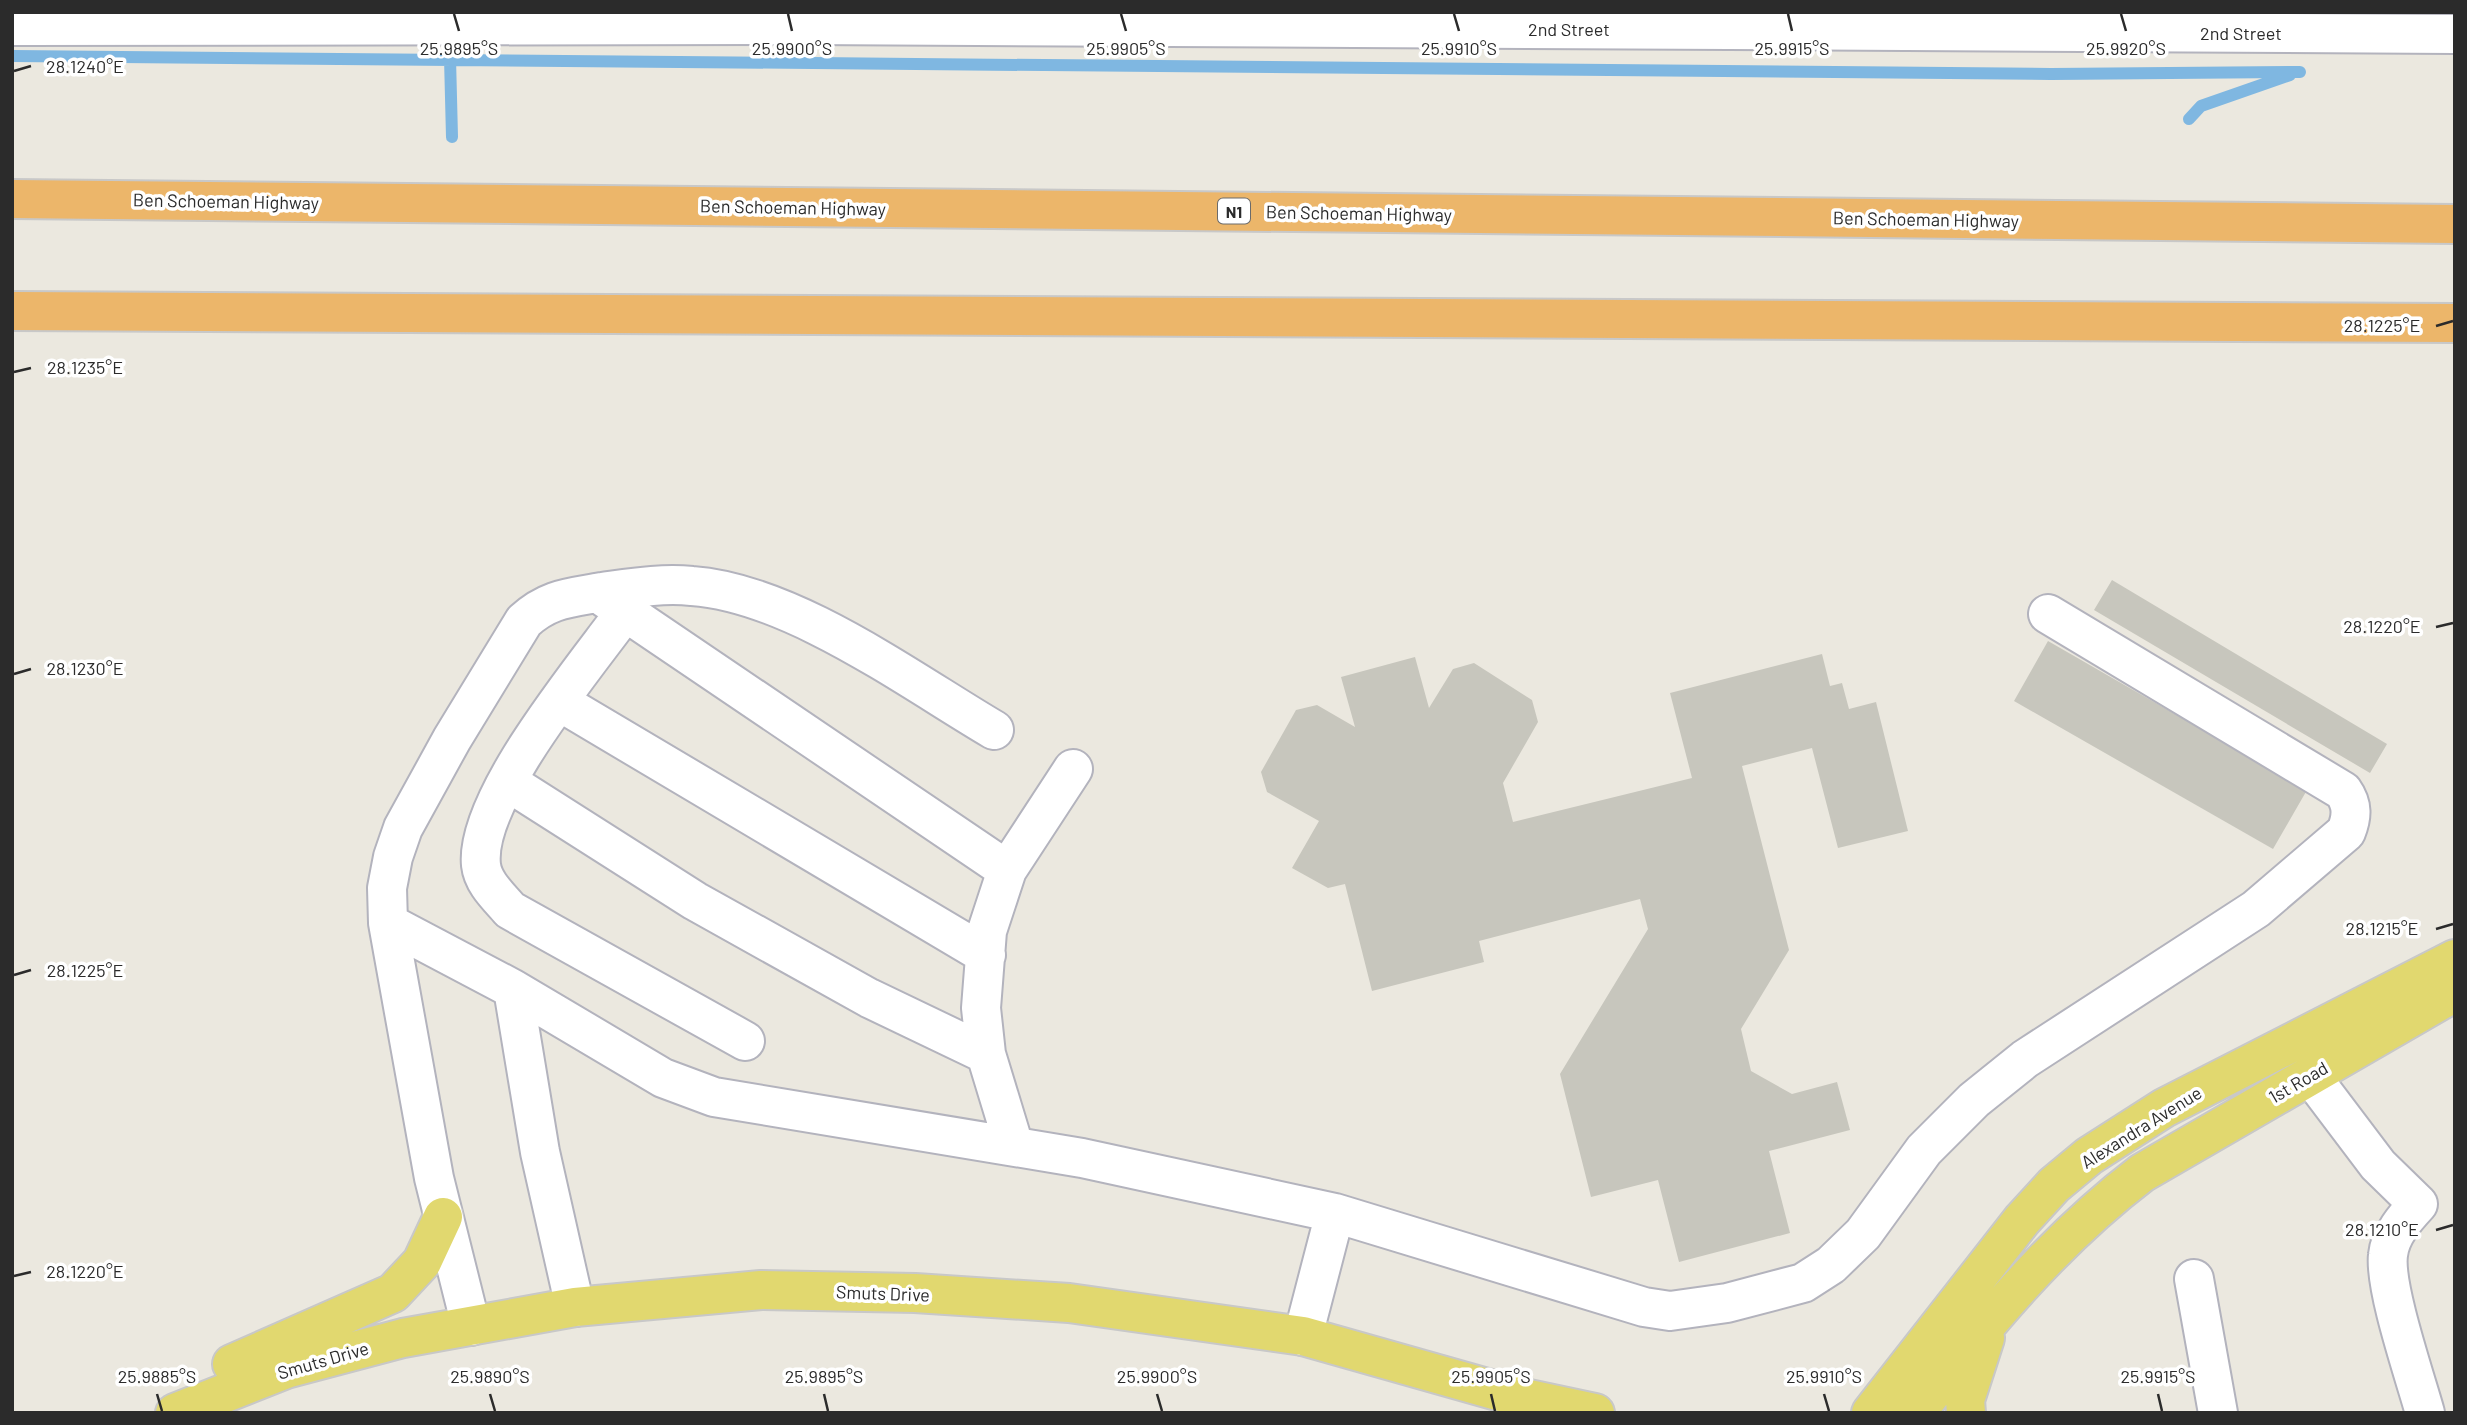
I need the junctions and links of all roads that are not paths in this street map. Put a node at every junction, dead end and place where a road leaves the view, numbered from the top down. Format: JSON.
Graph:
{"nodes":[{"id":1,"x":807,"y":19,"type":"edge"},
{"id":2,"x":1451,"y":20,"type":"edge"},
{"id":3,"x":1531,"y":21,"type":"edge"},
{"id":4,"x":2115,"y":22,"type":"edge"},
{"id":5,"x":12,"y":26,"type":"edge"},
{"id":6,"x":2455,"y":34,"type":"edge"},
{"id":7,"x":12,"y":199,"type":"edge"},
{"id":8,"x":2455,"y":224,"type":"edge"},
{"id":9,"x":12,"y":311,"type":"edge"},
{"id":10,"x":2455,"y":323,"type":"edge"},
{"id":11,"x":611,"y":603,"type":"junction"},
{"id":12,"x":2048,"y":614,"type":"dead end"},
{"id":13,"x":560,"y":702,"type":"junction"},
{"id":14,"x":994,"y":730,"type":"dead end"},
{"id":15,"x":1073,"y":769,"type":"dead end"},
{"id":16,"x":508,"y":782,"type":"junction"},
{"id":17,"x":1007,"y":870,"type":"junction"},
{"id":18,"x":388,"y":923,"type":"junction"},
{"id":19,"x":986,"y":954,"type":"junction"},
{"id":20,"x":2455,"y":959,"type":"edge"},
{"id":21,"x":513,"y":989,"type":"junction"},
{"id":22,"x":2455,"y":992,"type":"edge"},
{"id":23,"x":745,"y":1041,"type":"dead end"},
{"id":24,"x":986,"y":1054,"type":"junction"},
{"id":25,"x":2310,"y":1074,"type":"junction"},
{"id":26,"x":1014,"y":1146,"type":"junction"},
{"id":27,"x":1335,"y":1213,"type":"junction"},
{"id":28,"x":443,"y":1217,"type":"junction"},
{"id":29,"x":2194,"y":1279,"type":"dead end"},
{"id":30,"x":575,"y":1307,"type":"junction"},
{"id":31,"x":1992,"y":1320,"type":"junction"},
{"id":32,"x":471,"y":1326,"type":"junction"},
{"id":33,"x":1303,"y":1336,"type":"junction"},
{"id":34,"x":1531,"y":1404,"type":"edge"},
{"id":35,"x":157,"y":1413,"type":"edge"},
{"id":36,"x":175,"y":1413,"type":"edge"},
{"id":37,"x":1595,"y":1413,"type":"edge"},
{"id":38,"x":1871,"y":1413,"type":"edge"},
{"id":39,"x":1916,"y":1413,"type":"edge"},
{"id":40,"x":1966,"y":1413,"type":"edge"},
{"id":41,"x":2218,"y":1413,"type":"edge"},
{"id":42,"x":2425,"y":1413,"type":"edge"}],
"edges":[{"from":1,"to":2,"type":"street","name":"2nd Street"},
{"from":1,"to":5,"type":"street","name":"2nd Street"},
{"from":2,"to":3,"type":"street","name":"2nd Street"},
{"from":3,"to":4,"type":"street","name":"2nd Street"},
{"from":4,"to":6,"type":"street","name":"2nd Street"},
{"from":7,"to":8,"type":"highway","name":"Ben Schoeman Highway","number":"N1"},
{"from":9,"to":10,"type":"highway"},
{"from":11,"to":13,"type":"street"},
{"from":11,"to":14,"type":"street"},
{"from":11,"to":17,"type":"street"},
{"from":11,"to":18,"type":"street"},
{"from":12,"to":27,"type":"street"},
{"from":13,"to":16,"type":"street"},
{"from":13,"to":19,"type":"street"},
{"from":15,"to":17,"type":"street"},
{"from":16,"to":23,"type":"street"},
{"from":16,"to":24,"type":"street"},
{"from":17,"to":19,"type":"street"},
{"from":18,"to":21,"type":"street"},
{"from":18,"to":28,"type":"street"},
{"from":19,"to":24,"type":"street"},
{"from":20,"to":38,"type":"main road","name":"Alexandra Avenue"},
{"from":21,"to":26,"type":"street"},
{"from":21,"to":30,"type":"street"},
{"from":22,"to":25,"type":"main road","name":"1st Road"},
{"from":24,"to":26,"type":"street"},
{"from":25,"to":31,"type":"main road","name":"1st Road"},
{"from":25,"to":42,"type":"street"},
{"from":26,"to":27,"type":"street"},
{"from":27,"to":33,"type":"street"},
{"from":28,"to":32,"type":"street"},
{"from":28,"to":35,"type":"main road"},
{"from":29,"to":41,"type":"street"},
{"from":30,"to":32,"type":"main road","name":"Smuts Drive"},
{"from":30,"to":33,"type":"main road","name":"Smuts Drive"},
{"from":31,"to":39,"type":"main road"},
{"from":31,"to":40,"type":"main road"},
{"from":32,"to":36,"type":"main road","name":"Smuts Drive"},
{"from":33,"to":34,"type":"main road","name":"Smuts Drive"},
{"from":34,"to":37,"type":"main road","name":"Smuts Drive"}]}
